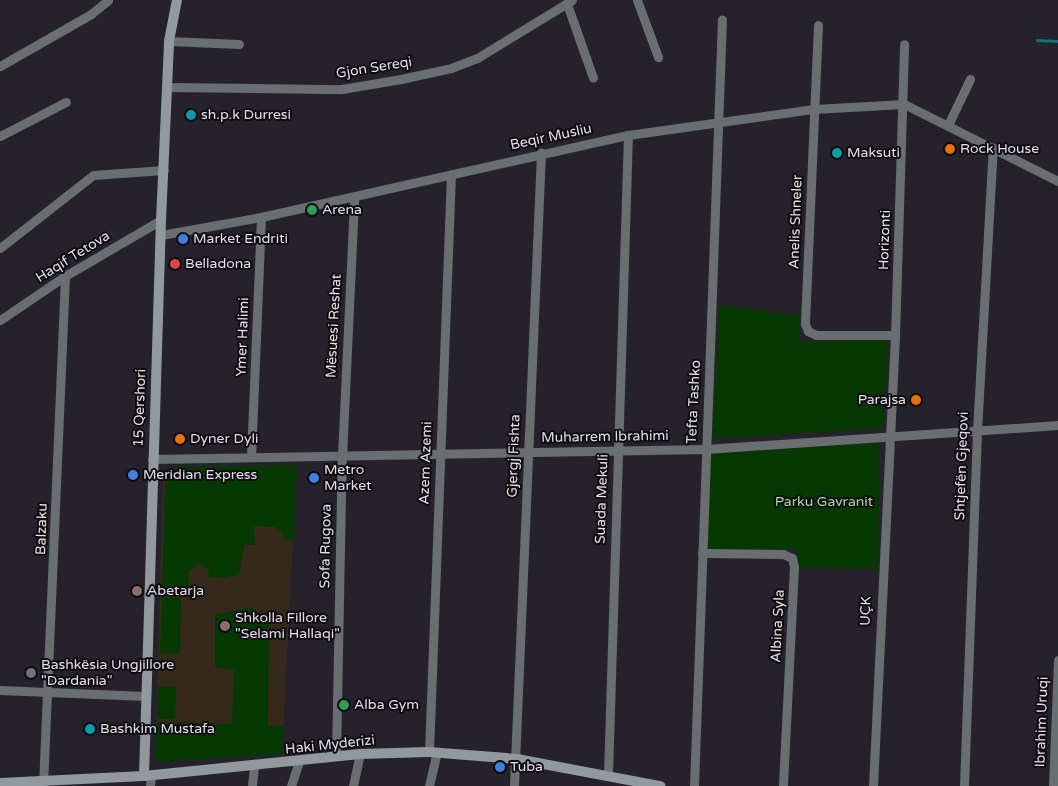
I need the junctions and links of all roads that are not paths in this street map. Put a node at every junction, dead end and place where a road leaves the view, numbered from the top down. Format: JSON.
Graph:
{"nodes":[{"id":1,"x":108,"y":0,"type":"edge"},
{"id":2,"x":177,"y":0,"type":"edge"},
{"id":3,"x":636,"y":0,"type":"edge"},
{"id":4,"x":569,"y":2,"type":"edge"},
{"id":5,"x":722,"y":20,"type":"dead end"},
{"id":6,"x":818,"y":25,"type":"dead end"},
{"id":7,"x":169,"y":41,"type":"junction"},
{"id":8,"x":239,"y":44,"type":"dead end"},
{"id":9,"x":904,"y":44,"type":"dead end"},
{"id":10,"x":658,"y":57,"type":"dead end"},
{"id":11,"x":0,"y":66,"type":"edge"},
{"id":12,"x":593,"y":78,"type":"dead end"},
{"id":13,"x":970,"y":79,"type":"dead end"},
{"id":14,"x":167,"y":87,"type":"junction"},
{"id":15,"x":66,"y":102,"type":"dead end"},
{"id":16,"x":904,"y":104,"type":"junction"},
{"id":17,"x":814,"y":109,"type":"junction"},
{"id":18,"x":721,"y":120,"type":"junction"},
{"id":19,"x":948,"y":125,"type":"junction"},
{"id":20,"x":628,"y":135,"type":"junction"},
{"id":21,"x":0,"y":136,"type":"edge"},
{"id":22,"x":993,"y":147,"type":"junction"},
{"id":23,"x":541,"y":153,"type":"junction"},
{"id":24,"x":164,"y":170,"type":"junction"},
{"id":25,"x":451,"y":174,"type":"junction"},
{"id":26,"x":1058,"y":181,"type":"edge"},
{"id":27,"x":354,"y":197,"type":"junction"},
{"id":28,"x":261,"y":217,"type":"junction"},
{"id":29,"x":161,"y":220,"type":"junction"},
{"id":30,"x":161,"y":235,"type":"junction"},
{"id":31,"x":0,"y":248,"type":"edge"},
{"id":32,"x":65,"y":276,"type":"junction"},
{"id":33,"x":0,"y":320,"type":"edge"},
{"id":34,"x":895,"y":335,"type":"junction"},
{"id":35,"x":1058,"y":425,"type":"edge"},
{"id":36,"x":977,"y":431,"type":"junction"},
{"id":37,"x":888,"y":436,"type":"junction"},
{"id":38,"x":706,"y":449,"type":"junction"},
{"id":39,"x":617,"y":451,"type":"junction"},
{"id":40,"x":528,"y":452,"type":"junction"},
{"id":41,"x":440,"y":454,"type":"junction"},
{"id":42,"x":342,"y":456,"type":"junction"},
{"id":43,"x":251,"y":457,"type":"junction"},
{"id":44,"x":152,"y":459,"type":"junction"},
{"id":45,"x":702,"y":553,"type":"junction"},
{"id":46,"x":1058,"y":660,"type":"edge"},
{"id":47,"x":0,"y":690,"type":"edge"},
{"id":48,"x":47,"y":692,"type":"junction"},
{"id":49,"x":145,"y":696,"type":"junction"},
{"id":50,"x":433,"y":752,"type":"junction"},
{"id":51,"x":360,"y":754,"type":"junction"},
{"id":52,"x":336,"y":756,"type":"junction"},
{"id":53,"x":517,"y":760,"type":"junction"},
{"id":54,"x":298,"y":761,"type":"junction"},
{"id":55,"x":254,"y":767,"type":"junction"},
{"id":56,"x":608,"y":774,"type":"junction"},
{"id":57,"x":148,"y":775,"type":"junction"},
{"id":58,"x":0,"y":783,"type":"edge"},
{"id":59,"x":44,"y":784,"type":"edge"},
{"id":60,"x":150,"y":786,"type":"edge"},
{"id":61,"x":252,"y":786,"type":"edge"},
{"id":62,"x":291,"y":786,"type":"edge"},
{"id":63,"x":353,"y":786,"type":"edge"},
{"id":64,"x":429,"y":786,"type":"edge"},
{"id":65,"x":514,"y":786,"type":"edge"},
{"id":66,"x":660,"y":786,"type":"edge"},
{"id":67,"x":694,"y":786,"type":"edge"},
{"id":68,"x":783,"y":786,"type":"edge"},
{"id":69,"x":872,"y":786,"type":"edge"},
{"id":70,"x":964,"y":786,"type":"edge"},
{"id":71,"x":1053,"y":786,"type":"edge"}],
"edges":[{"from":1,"to":11,"type":"street"},
{"from":2,"to":7,"type":"street","name":"15 Qershori"},
{"from":3,"to":10,"type":"street"},
{"from":4,"to":12,"type":"street","name":"Gjon Sereqi"},
{"from":4,"to":14,"type":"street","name":"Gjon Sereqi"},
{"from":5,"to":18,"type":"street","name":"Tefta Tashko"},
{"from":6,"to":17,"type":"street","name":"Anelis Shneler"},
{"from":7,"to":8,"type":"street"},
{"from":7,"to":14,"type":"street","name":"15 Qershori"},
{"from":9,"to":16,"type":"street","name":"Horizonti"},
{"from":13,"to":19,"type":"street"},
{"from":14,"to":24,"type":"street","name":"15 Qershori"},
{"from":15,"to":21,"type":"street"},
{"from":16,"to":17,"type":"street","name":"Beqir Musliu"},
{"from":16,"to":19,"type":"street","name":"Beqir Musliu"},
{"from":16,"to":34,"type":"street","name":"Horizonti"},
{"from":17,"to":18,"type":"street","name":"Beqir Musliu"},
{"from":17,"to":34,"type":"street","name":"Anelis Shneler"},
{"from":18,"to":20,"type":"street","name":"Beqir Musliu"},
{"from":18,"to":38,"type":"street","name":"Tefta Tashko"},
{"from":19,"to":22,"type":"street","name":"Beqir Musliu"},
{"from":20,"to":23,"type":"street","name":"Beqir Musliu"},
{"from":20,"to":39,"type":"street","name":"Suada Mekuli"},
{"from":22,"to":26,"type":"street","name":"Beqir Musliu"},
{"from":22,"to":36,"type":"street","name":"Shtjefën Gjeqovi"},
{"from":23,"to":25,"type":"street","name":"Beqir Musliu"},
{"from":23,"to":40,"type":"street","name":"Gjergj Fishta"},
{"from":24,"to":29,"type":"street","name":"15 Qershori"},
{"from":24,"to":31,"type":"street"},
{"from":25,"to":27,"type":"street","name":"Beqir Musliu"},
{"from":25,"to":41,"type":"street","name":"Azem Azemi"},
{"from":27,"to":28,"type":"street","name":"Beqir Musliu"},
{"from":27,"to":42,"type":"street","name":"Mësuesi Reshat"},
{"from":28,"to":30,"type":"street","name":"Beqir Musliu"},
{"from":28,"to":43,"type":"street","name":"Ymer Halimi"},
{"from":29,"to":30,"type":"street","name":"15 Qershori"},
{"from":29,"to":32,"type":"street","name":"Haqif Tetova"},
{"from":30,"to":44,"type":"street","name":"15 Qershori"},
{"from":32,"to":33,"type":"street","name":"Haqif Tetova"},
{"from":32,"to":48,"type":"street","name":"Balzaku"},
{"from":34,"to":37,"type":"street","name":"Horizonti"},
{"from":35,"to":36,"type":"street","name":"Muharrem Ibrahimi"},
{"from":36,"to":37,"type":"street","name":"Muharrem Ibrahimi"},
{"from":36,"to":70,"type":"street","name":"Shtjefën Gjeqovi"},
{"from":37,"to":38,"type":"street","name":"Muharrem Ibrahimi"},
{"from":37,"to":69,"type":"street","name":"UÇK"},
{"from":38,"to":39,"type":"street","name":"Muharrem Ibrahimi"},
{"from":38,"to":45,"type":"street","name":"Tefta Tashko"},
{"from":39,"to":40,"type":"street","name":"Muharrem Ibrahimi"},
{"from":39,"to":56,"type":"street","name":"Suada Mekuli"},
{"from":40,"to":41,"type":"street","name":"Muharrem Ibrahimi"},
{"from":40,"to":53,"type":"street","name":"Gjergj Fishta"},
{"from":41,"to":42,"type":"street","name":"Muharrem Ibrahimi"},
{"from":41,"to":50,"type":"street","name":"Azem Azemi"},
{"from":42,"to":43,"type":"street","name":"Muharrem Ibrahimi"},
{"from":42,"to":52,"type":"street","name":"Sofa Rugova"},
{"from":43,"to":44,"type":"street","name":"Muharrem Ibrahimi"},
{"from":44,"to":49,"type":"street","name":"15 Qershori"},
{"from":45,"to":67,"type":"street","name":"Tefta Tashko"},
{"from":45,"to":68,"type":"street","name":"Albina Syla"},
{"from":46,"to":71,"type":"street","name":"Ibrahim Uruqi"},
{"from":47,"to":48,"type":"street"},
{"from":48,"to":49,"type":"street"},
{"from":48,"to":59,"type":"street","name":"Balzaku"},
{"from":49,"to":57,"type":"street","name":"15 Qershori"},
{"from":50,"to":51,"type":"street","name":"Haki Myderizi"},
{"from":50,"to":53,"type":"street","name":"Haki Myderizi"},
{"from":50,"to":64,"type":"street","name":"Azem Azemi"},
{"from":51,"to":52,"type":"street","name":"Haki Myderizi"},
{"from":51,"to":63,"type":"street"},
{"from":52,"to":54,"type":"street","name":"Haki Myderizi"},
{"from":53,"to":56,"type":"street","name":"Haki Myderizi"},
{"from":53,"to":65,"type":"street","name":"Gjergj Fishta"},
{"from":54,"to":55,"type":"street","name":"Haki Myderizi"},
{"from":54,"to":62,"type":"street"},
{"from":55,"to":57,"type":"street","name":"Haki Myderizi"},
{"from":55,"to":61,"type":"street"},
{"from":56,"to":66,"type":"street","name":"Haki Myderizi"},
{"from":57,"to":59,"type":"street","name":"Haki Myderizi"},
{"from":57,"to":60,"type":"street"},
{"from":58,"to":59,"type":"street","name":"Haki Myderizi"}]}
